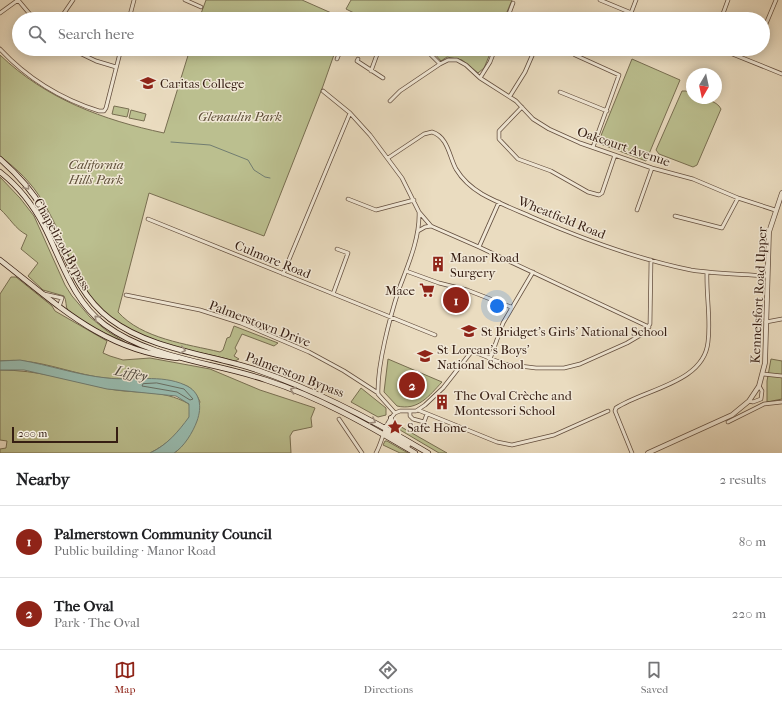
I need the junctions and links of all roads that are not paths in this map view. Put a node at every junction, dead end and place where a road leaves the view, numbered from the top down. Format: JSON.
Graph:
{"nodes":[{"id":1,"x":18,"y":0,"type":"edge"},
{"id":2,"x":73,"y":0,"type":"edge"},
{"id":3,"x":134,"y":0,"type":"edge"},
{"id":4,"x":185,"y":0,"type":"edge"},
{"id":5,"x":600,"y":0,"type":"edge"},
{"id":6,"x":636,"y":0,"type":"edge"},
{"id":7,"x":728,"y":0,"type":"edge"},
{"id":8,"x":776,"y":0,"type":"edge"},
{"id":9,"x":513,"y":3,"type":"dead end"},
{"id":10,"x":201,"y":6,"type":"dead end"},
{"id":11,"x":28,"y":12,"type":"edge"},
{"id":12,"x":65,"y":12,"type":"edge"},
{"id":13,"x":131,"y":12,"type":"edge"},
{"id":14,"x":510,"y":12,"type":"edge"},
{"id":15,"x":629,"y":12,"type":"edge"},
{"id":16,"x":631,"y":12,"type":"edge"},
{"id":17,"x":724,"y":12,"type":"edge"},
{"id":18,"x":0,"y":13,"type":"edge"},
{"id":19,"x":770,"y":14,"type":"edge"},
{"id":20,"x":0,"y":49,"type":"edge"},
{"id":21,"x":86,"y":56,"type":"edge"},
{"id":22,"x":119,"y":56,"type":"edge"},
{"id":23,"x":338,"y":56,"type":"edge"},
{"id":24,"x":376,"y":56,"type":"edge"},
{"id":25,"x":432,"y":56,"type":"edge"},
{"id":26,"x":492,"y":56,"type":"edge"},
{"id":27,"x":532,"y":56,"type":"edge"},
{"id":28,"x":577,"y":56,"type":"edge"},
{"id":29,"x":737,"y":56,"type":"edge"},
{"id":30,"x":337,"y":59,"type":"dead end"},
{"id":31,"x":358,"y":59,"type":"dead end"},
{"id":32,"x":440,"y":64,"type":"junction"},
{"id":33,"x":116,"y":67,"type":"junction"},
{"id":34,"x":371,"y":71,"type":"junction"},
{"id":35,"x":782,"y":74,"type":"edge"},
{"id":36,"x":383,"y":78,"type":"dead end"},
{"id":37,"x":480,"y":78,"type":"junction"},
{"id":38,"x":323,"y":91,"type":"dead end"},
{"id":39,"x":560,"y":92,"type":"dead end"},
{"id":40,"x":510,"y":96,"type":"junction"},
{"id":41,"x":390,"y":101,"type":"dead end"},
{"id":42,"x":522,"y":107,"type":"junction"},
{"id":43,"x":607,"y":111,"type":"junction"},
{"id":44,"x":350,"y":113,"type":"junction"},
{"id":45,"x":593,"y":147,"type":"junction"},
{"id":46,"x":615,"y":155,"type":"junction"},
{"id":47,"x":388,"y":158,"type":"junction"},
{"id":48,"x":0,"y":161,"type":"edge"},
{"id":49,"x":652,"y":168,"type":"junction"},
{"id":50,"x":0,"y":172,"type":"edge"},
{"id":51,"x":782,"y":193,"type":"edge"},
{"id":52,"x":738,"y":198,"type":"junction"},
{"id":53,"x":348,"y":199,"type":"dead end"},
{"id":54,"x":414,"y":200,"type":"junction"},
{"id":55,"x":499,"y":202,"type":"junction"},
{"id":56,"x":637,"y":210,"type":"dead end"},
{"id":57,"x":775,"y":210,"type":"junction"},
{"id":58,"x":419,"y":212,"type":"junction"},
{"id":59,"x":675,"y":216,"type":"dead end"},
{"id":60,"x":148,"y":220,"type":"dead end"},
{"id":61,"x":431,"y":226,"type":"junction"},
{"id":62,"x":418,"y":232,"type":"junction"},
{"id":63,"x":479,"y":246,"type":"junction"},
{"id":64,"x":337,"y":249,"type":"dead end"},
{"id":65,"x":0,"y":260,"type":"edge"},
{"id":66,"x":651,"y":260,"type":"junction"},
{"id":67,"x":406,"y":271,"type":"junction"},
{"id":68,"x":533,"y":272,"type":"junction"},
{"id":69,"x":707,"y":272,"type":"junction"},
{"id":70,"x":283,"y":274,"type":"junction"},
{"id":71,"x":767,"y":276,"type":"junction"},
{"id":72,"x":42,"y":294,"type":"junction"},
{"id":73,"x":333,"y":294,"type":"junction"},
{"id":74,"x":126,"y":295,"type":"dead end"},
{"id":75,"x":511,"y":307,"type":"junction"},
{"id":76,"x":59,"y":308,"type":"junction"},
{"id":77,"x":390,"y":317,"type":"junction"},
{"id":78,"x":782,"y":319,"type":"edge"},
{"id":79,"x":766,"y":322,"type":"junction"},
{"id":80,"x":649,"y":327,"type":"junction"},
{"id":81,"x":435,"y":335,"type":"dead end"},
{"id":82,"x":145,"y":340,"type":"joint"},
{"id":83,"x":490,"y":359,"type":"junction"},
{"id":84,"x":194,"y":360,"type":"junction"},
{"id":85,"x":763,"y":374,"type":"junction"},
{"id":86,"x":782,"y":376,"type":"edge"},
{"id":87,"x":759,"y":386,"type":"junction"},
{"id":88,"x":378,"y":393,"type":"junction"},
{"id":89,"x":761,"y":399,"type":"junction"},
{"id":90,"x":749,"y":401,"type":"junction"},
{"id":91,"x":782,"y":402,"type":"edge"},
{"id":92,"x":764,"y":404,"type":"junction"},
{"id":93,"x":410,"y":410,"type":"junction"},
{"id":94,"x":418,"y":410,"type":"junction"},
{"id":95,"x":608,"y":411,"type":"dead end"},
{"id":96,"x":358,"y":412,"type":"junction"},
{"id":97,"x":395,"y":412,"type":"junction"},
{"id":98,"x":427,"y":414,"type":"junction"},
{"id":99,"x":391,"y":418,"type":"junction"},
{"id":100,"x":339,"y":419,"type":"dead end"},
{"id":101,"x":358,"y":421,"type":"junction"},
{"id":102,"x":728,"y":422,"type":"dead end"},
{"id":103,"x":385,"y":427,"type":"junction"},
{"id":104,"x":394,"y":432,"type":"junction"},
{"id":105,"x":382,"y":434,"type":"junction"},
{"id":106,"x":377,"y":451,"type":"edge"},
{"id":107,"x":362,"y":453,"type":"edge"},
{"id":108,"x":415,"y":453,"type":"edge"},
{"id":109,"x":419,"y":453,"type":"edge"},
{"id":110,"x":428,"y":453,"type":"edge"},
{"id":111,"x":632,"y":453,"type":"edge"},
{"id":112,"x":648,"y":453,"type":"edge"}],
"edges":[{"from":1,"to":11,"type":"street"},
{"from":1,"to":18,"type":"street"},
{"from":2,"to":12,"type":"street"},
{"from":3,"to":13,"type":"street"},
{"from":4,"to":10,"type":"street"},
{"from":5,"to":15,"type":"street"},
{"from":6,"to":16,"type":"street"},
{"from":7,"to":17,"type":"street"},
{"from":8,"to":19,"type":"street"},
{"from":9,"to":14,"type":"street"},
{"from":20,"to":33,"type":"street"},
{"from":21,"to":33,"type":"street"},
{"from":22,"to":33,"type":"street"},
{"from":23,"to":30,"type":"street"},
{"from":24,"to":34,"type":"street"},
{"from":25,"to":32,"type":"street"},
{"from":26,"to":37,"type":"street"},
{"from":27,"to":40,"type":"street"},
{"from":28,"to":43,"type":"street"},
{"from":29,"to":35,"type":"street"},
{"from":31,"to":34,"type":"street"},
{"from":32,"to":37,"type":"street","name":"Oakcourt Avenue"},
{"from":32,"to":41,"type":"street"},
{"from":34,"to":36,"type":"street"},
{"from":37,"to":40,"type":"street","name":"Oakcourt Avenue"},
{"from":38,"to":44,"type":"street"},
{"from":39,"to":43,"type":"street"},
{"from":40,"to":42,"type":"street","name":"Oakcourt Avenue"},
{"from":42,"to":45,"type":"street","name":"Oakcourt Avenue"},
{"from":42,"to":46,"type":"street"},
{"from":43,"to":45,"type":"street"},
{"from":44,"to":47,"type":"street"},
{"from":44,"to":70,"type":"street"},
{"from":45,"to":46,"type":"street","name":"Oakcourt Avenue"},
{"from":46,"to":49,"type":"street","name":"Oakcourt Avenue"},
{"from":47,"to":54,"type":"street"},
{"from":47,"to":55,"type":"street","name":"Wheatfield Road"},
{"from":48,"to":82,"type":"main road","name":"Chapelizod Bypass","one_way":true},
{"from":49,"to":52,"type":"street","name":"Oakcourt Avenue"},
{"from":49,"to":56,"type":"street"},
{"from":84,"to":50,"type":"main road","name":"Chapelizod Bypass","one_way":true},
{"from":51,"to":57,"type":"street","name":"Kennelsfort Road Upper"},
{"from":52,"to":57,"type":"street","name":"Oakcourt Avenue"},
{"from":52,"to":59,"type":"street"},
{"from":53,"to":54,"type":"street"},
{"from":54,"to":58,"type":"street"},
{"from":55,"to":63,"type":"street"},
{"from":55,"to":66,"type":"street","name":"Wheatfield Road"},
{"from":57,"to":71,"type":"street","name":"Kennelsfort Road Upper"},
{"from":58,"to":61,"type":"street"},
{"from":58,"to":62,"type":"street"},
{"from":60,"to":70,"type":"street","name":"Culmore Road"},
{"from":61,"to":62,"type":"street"},
{"from":61,"to":63,"type":"street"},
{"from":62,"to":67,"type":"street"},
{"from":63,"to":68,"type":"street"},
{"from":64,"to":73,"type":"street"},
{"from":65,"to":72,"type":"main road"},
{"from":66,"to":69,"type":"street","name":"Wheatfield Road"},
{"from":66,"to":80,"type":"street"},
{"from":67,"to":75,"type":"street"},
{"from":67,"to":77,"type":"street"},
{"from":68,"to":75,"type":"street"},
{"from":68,"to":80,"type":"street"},
{"from":69,"to":71,"type":"street","name":"Wheatfield Road"},
{"from":69,"to":111,"type":"street"},
{"from":70,"to":73,"type":"street","name":"Culmore Road"},
{"from":71,"to":79,"type":"street","name":"Kennelsfort Road Upper"},
{"from":72,"to":76,"type":"main road"},
{"from":72,"to":76,"type":"street"},
{"from":73,"to":77,"type":"street","name":"Culmore Road"},
{"from":74,"to":88,"type":"street","name":"Palmerstown Drive"},
{"from":75,"to":83,"type":"street"},
{"from":76,"to":84,"type":"main road"},
{"from":77,"to":81,"type":"street","name":"Culmore Road"},
{"from":77,"to":88,"type":"street"},
{"from":78,"to":79,"type":"street"},
{"from":79,"to":85,"type":"street","name":"Kennelsfort Road Upper"},
{"from":80,"to":83,"type":"street"},
{"from":82,"to":96,"type":"main road","name":"Palmerston Bypass","one_way":true},
{"from":83,"to":94,"type":"street"},
{"from":101,"to":84,"type":"main road","one_way":true},
{"from":85,"to":86,"type":"street"},
{"from":85,"to":87,"type":"street","name":"Kennelsfort Road Upper"},
{"from":87,"to":89,"type":"street"},
{"from":87,"to":90,"type":"street","name":"Kennelsfort Road Upper"},
{"from":88,"to":97,"type":"street","name":"Palmerstown Drive"},
{"from":89,"to":90,"type":"street"},
{"from":89,"to":92,"type":"street"},
{"from":90,"to":112,"type":"street","name":"Kennelsfort Road Upper"},
{"from":91,"to":92,"type":"street"},
{"from":92,"to":102,"type":"street"},
{"from":93,"to":94,"type":"street"},
{"from":93,"to":97,"type":"street"},
{"from":93,"to":98,"type":"street"},
{"from":94,"to":98,"type":"street"},
{"from":95,"to":98,"type":"street"},
{"from":96,"to":101,"type":"main road"},
{"from":96,"to":103,"type":"main road","name":"Palmerston Bypass","one_way":true},
{"from":97,"to":99,"type":"street"},
{"from":99,"to":103,"type":"street"},
{"from":99,"to":104,"type":"main road"},
{"from":100,"to":107,"type":"street"},
{"from":101,"to":105,"type":"main road"},
{"from":103,"to":104,"type":"main road","name":"Palmerston Bypass"},
{"from":103,"to":105,"type":"street"},
{"from":103,"to":109,"type":"main road"},
{"from":104,"to":110,"type":"main road","name":"Palmerston Bypass"},
{"from":105,"to":106,"type":"street"},
{"from":105,"to":108,"type":"main road"}]}
